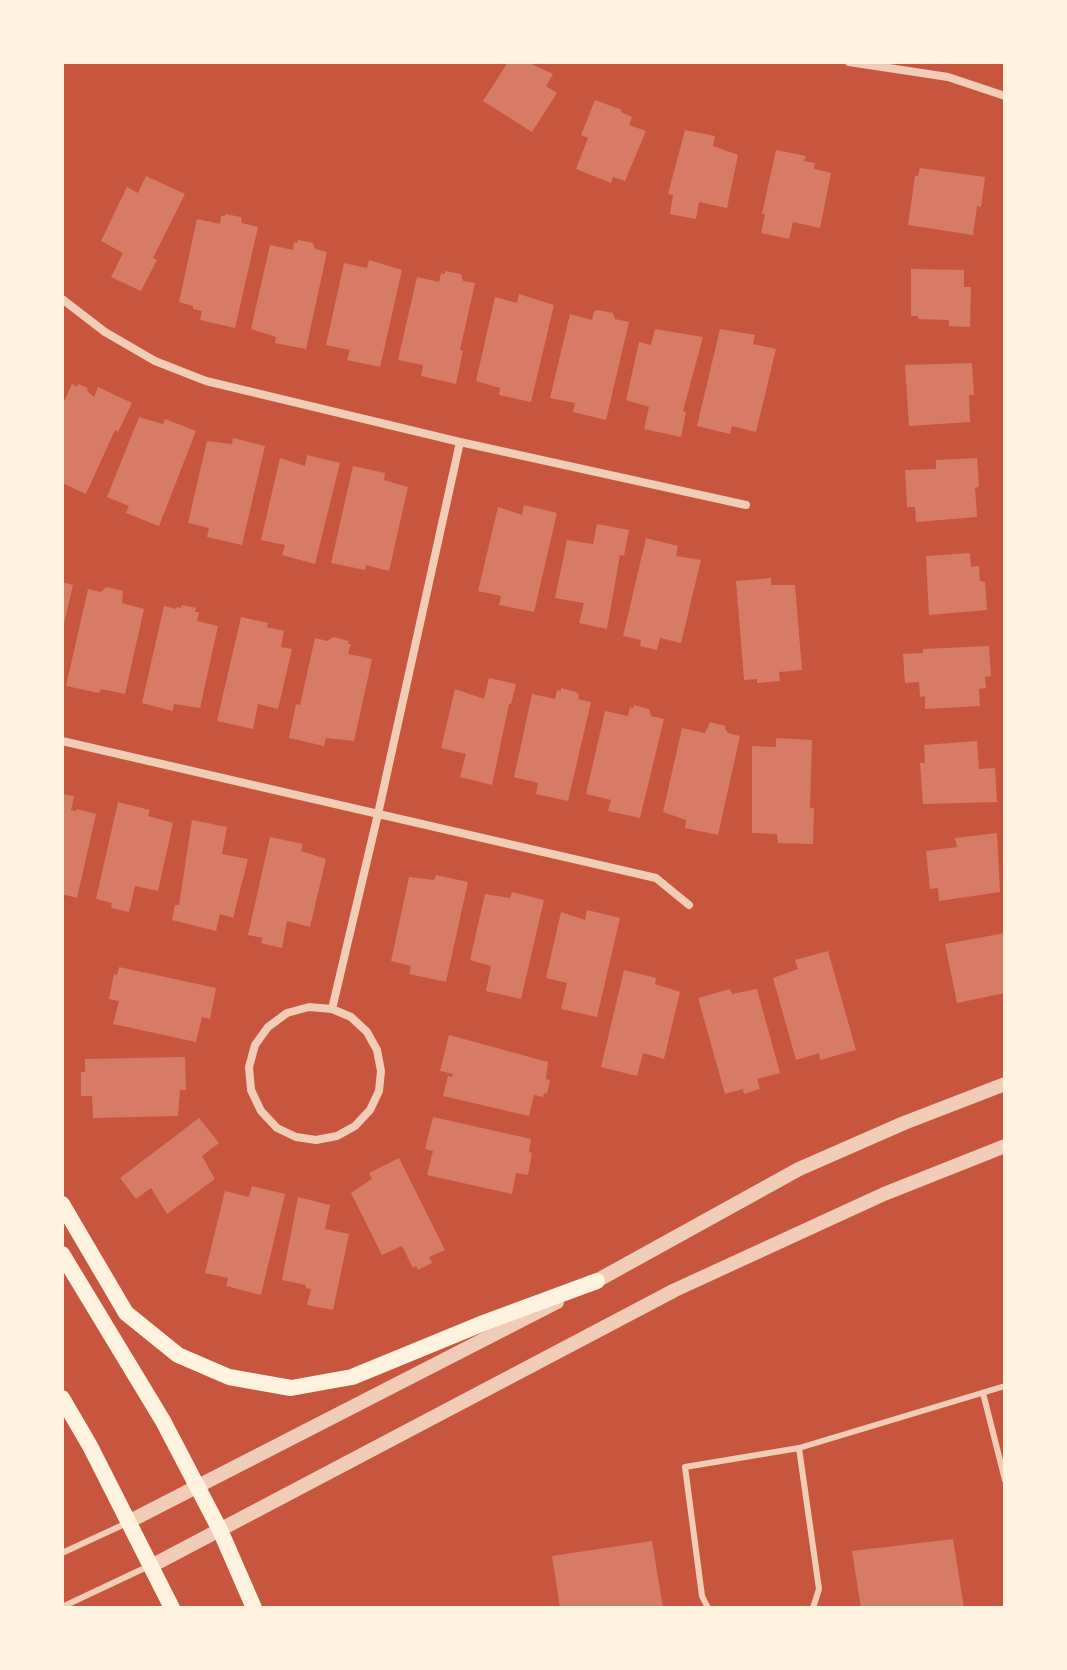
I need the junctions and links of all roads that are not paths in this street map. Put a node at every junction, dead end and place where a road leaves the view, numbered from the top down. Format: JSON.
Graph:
{"nodes":[{"id":1,"x":849,"y":62,"type":"edge"},
{"id":2,"x":1005,"y":96,"type":"edge"},
{"id":3,"x":62,"y":299,"type":"edge"},
{"id":4,"x":460,"y":442,"type":"junction"},
{"id":5,"x":746,"y":505,"type":"dead end"},
{"id":6,"x":62,"y":741,"type":"edge"},
{"id":7,"x":378,"y":814,"type":"junction"},
{"id":8,"x":689,"y":905,"type":"dead end"},
{"id":9,"x":332,"y":1009,"type":"junction"},
{"id":10,"x":1005,"y":1084,"type":"edge"},
{"id":11,"x":1005,"y":1146,"type":"edge"},
{"id":12,"x":62,"y":1204,"type":"edge"},
{"id":13,"x":62,"y":1254,"type":"edge"},
{"id":14,"x":597,"y":1281,"type":"junction"},
{"id":15,"x":1005,"y":1386,"type":"edge"},
{"id":16,"x":983,"y":1393,"type":"junction"},
{"id":17,"x":62,"y":1398,"type":"edge"},
{"id":18,"x":799,"y":1448,"type":"junction"},
{"id":19,"x":1005,"y":1480,"type":"edge"},
{"id":20,"x":197,"y":1487,"type":"junction"},
{"id":21,"x":130,"y":1521,"type":"junction"},
{"id":22,"x":220,"y":1530,"type":"junction"},
{"id":23,"x":62,"y":1553,"type":"edge"},
{"id":24,"x":153,"y":1565,"type":"junction"},
{"id":25,"x":62,"y":1607,"type":"edge"},
{"id":26,"x":172,"y":1608,"type":"edge"},
{"id":27,"x":254,"y":1608,"type":"edge"},
{"id":28,"x":708,"y":1608,"type":"edge"},
{"id":29,"x":813,"y":1608,"type":"edge"}],
"edges":[{"from":1,"to":2,"type":"street"},
{"from":3,"to":4,"type":"street"},
{"from":4,"to":5,"type":"street"},
{"from":4,"to":7,"type":"street"},
{"from":6,"to":7,"type":"street"},
{"from":7,"to":8,"type":"street"},
{"from":7,"to":9,"type":"street"},
{"from":9,"to":9,"type":"street"},
{"from":10,"to":14,"type":"street"},
{"from":11,"to":22,"type":"street"},
{"from":12,"to":14,"type":"main road"},
{"from":13,"to":20,"type":"main road"},
{"from":14,"to":20,"type":"street"},
{"from":15,"to":16,"type":"lane"},
{"from":16,"to":18,"type":"lane"},
{"from":16,"to":19,"type":"lane"},
{"from":17,"to":21,"type":"main road"},
{"from":18,"to":28,"type":"lane"},
{"from":18,"to":29,"type":"lane"},
{"from":20,"to":21,"type":"street"},
{"from":20,"to":22,"type":"main road"},
{"from":21,"to":23,"type":"lane"},
{"from":21,"to":24,"type":"main road"},
{"from":22,"to":24,"type":"street"},
{"from":22,"to":27,"type":"main road"},
{"from":24,"to":25,"type":"lane"},
{"from":24,"to":26,"type":"main road"}]}
